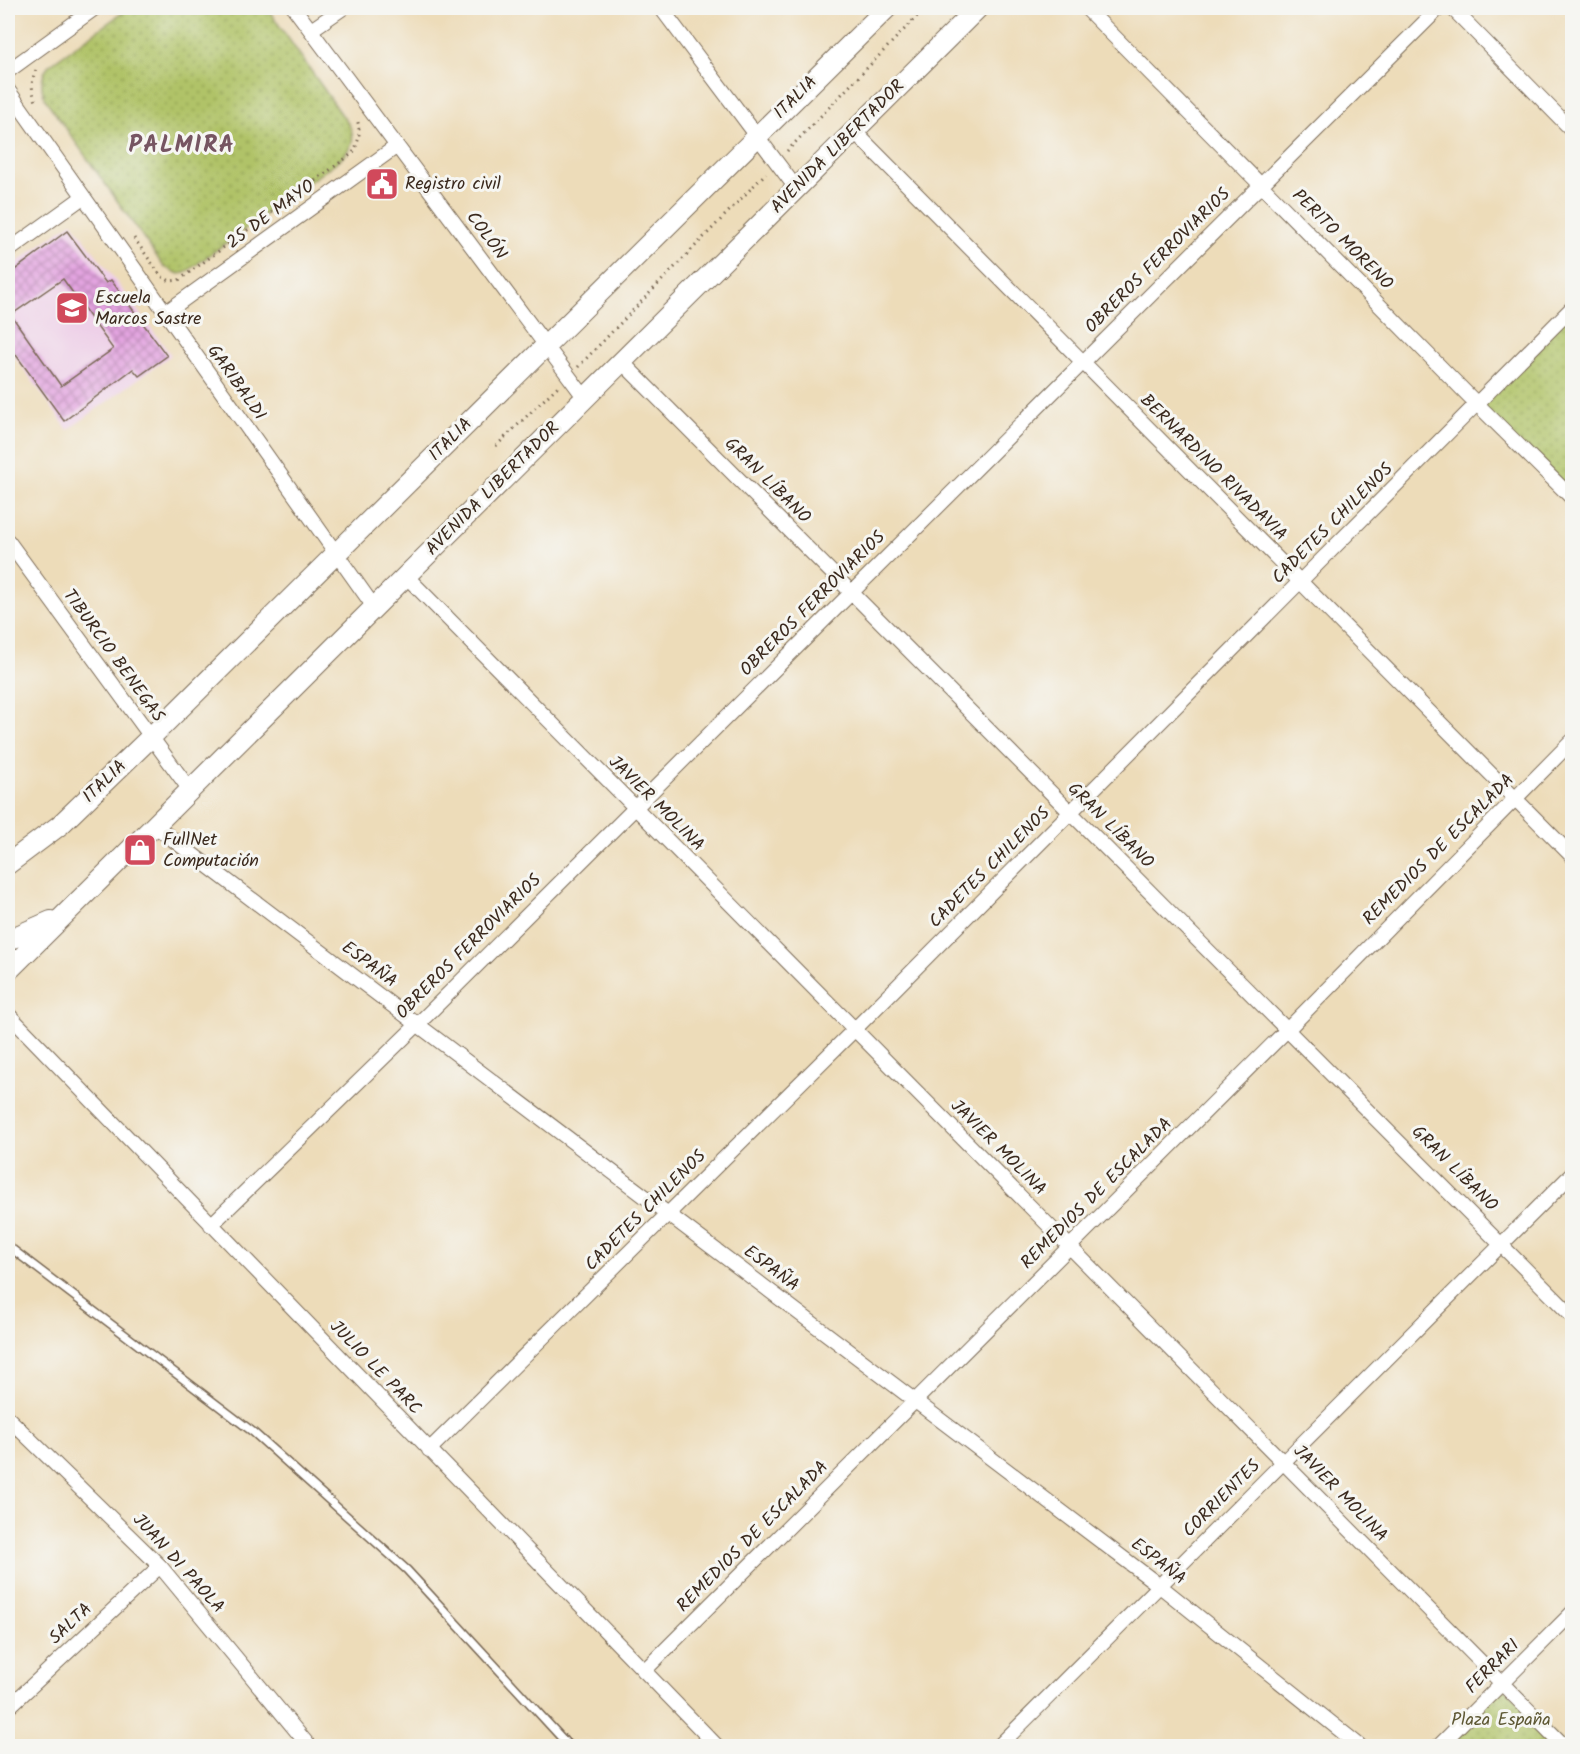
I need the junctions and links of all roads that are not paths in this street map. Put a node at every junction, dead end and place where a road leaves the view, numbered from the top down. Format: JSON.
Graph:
{"nodes":[{"id":1,"x":95,"y":8,"type":"edge"},
{"id":2,"x":294,"y":8,"type":"edge"},
{"id":3,"x":343,"y":8,"type":"edge"},
{"id":4,"x":661,"y":8,"type":"edge"},
{"id":5,"x":886,"y":8,"type":"edge"},
{"id":6,"x":978,"y":8,"type":"edge"},
{"id":7,"x":1086,"y":8,"type":"edge"},
{"id":8,"x":1439,"y":8,"type":"edge"},
{"id":9,"x":1452,"y":8,"type":"edge"},
{"id":10,"x":311,"y":30,"type":"junction"},
{"id":11,"x":8,"y":71,"type":"edge"},
{"id":12,"x":8,"y":90,"type":"edge"},
{"id":13,"x":1572,"y":130,"type":"edge"},
{"id":14,"x":854,"y":131,"type":"junction"},
{"id":15,"x":756,"y":137,"type":"junction"},
{"id":16,"x":397,"y":146,"type":"junction"},
{"id":17,"x":1261,"y":184,"type":"junction"},
{"id":18,"x":796,"y":188,"type":"junction"},
{"id":19,"x":83,"y":197,"type":"junction"},
{"id":20,"x":8,"y":251,"type":"edge"},
{"id":21,"x":1572,"y":308,"type":"edge"},
{"id":22,"x":165,"y":313,"type":"junction"},
{"id":23,"x":545,"y":347,"type":"junction"},
{"id":24,"x":622,"y":362,"type":"junction"},
{"id":25,"x":1082,"y":362,"type":"junction"},
{"id":26,"x":585,"y":398,"type":"junction"},
{"id":27,"x":1477,"y":404,"type":"junction"},
{"id":28,"x":1572,"y":498,"type":"edge"},
{"id":29,"x":8,"y":542,"type":"edge"},
{"id":30,"x":335,"y":554,"type":"junction"},
{"id":31,"x":406,"y":576,"type":"junction"},
{"id":32,"x":1302,"y":582,"type":"junction"},
{"id":33,"x":851,"y":591,"type":"junction"},
{"id":34,"x":374,"y":607,"type":"junction"},
{"id":35,"x":150,"y":738,"type":"junction"},
{"id":36,"x":1572,"y":741,"type":"edge"},
{"id":37,"x":190,"y":790,"type":"junction"},
{"id":38,"x":1515,"y":798,"type":"junction"},
{"id":39,"x":635,"y":808,"type":"junction"},
{"id":40,"x":1071,"y":813,"type":"junction"},
{"id":41,"x":155,"y":826,"type":"junction"},
{"id":42,"x":1572,"y":856,"type":"edge"},
{"id":43,"x":8,"y":864,"type":"edge"},
{"id":44,"x":64,"y":915,"type":"junction"},
{"id":45,"x":8,"y":940,"type":"edge"},
{"id":46,"x":8,"y":971,"type":"edge"},
{"id":47,"x":8,"y":1014,"type":"edge"},
{"id":48,"x":418,"y":1024,"type":"junction"},
{"id":49,"x":1289,"y":1028,"type":"junction"},
{"id":50,"x":855,"y":1030,"type":"junction"},
{"id":51,"x":1572,"y":1174,"type":"edge"},
{"id":52,"x":669,"y":1214,"type":"junction"},
{"id":53,"x":211,"y":1225,"type":"junction"},
{"id":54,"x":1502,"y":1244,"type":"junction"},
{"id":55,"x":8,"y":1246,"type":"edge"},
{"id":56,"x":1070,"y":1246,"type":"junction"},
{"id":57,"x":1572,"y":1316,"type":"edge"},
{"id":58,"x":915,"y":1401,"type":"junction"},
{"id":59,"x":8,"y":1418,"type":"edge"},
{"id":60,"x":429,"y":1450,"type":"junction"},
{"id":61,"x":1284,"y":1462,"type":"junction"},
{"id":62,"x":160,"y":1566,"type":"junction"},
{"id":63,"x":1160,"y":1586,"type":"junction"},
{"id":64,"x":1572,"y":1613,"type":"edge"},
{"id":65,"x":644,"y":1671,"type":"junction"},
{"id":66,"x":1501,"y":1684,"type":"junction"},
{"id":67,"x":8,"y":1708,"type":"edge"},
{"id":68,"x":304,"y":1745,"type":"edge"},
{"id":69,"x":569,"y":1746,"type":"edge"},
{"id":70,"x":717,"y":1746,"type":"edge"},
{"id":71,"x":999,"y":1746,"type":"edge"},
{"id":72,"x":1360,"y":1746,"type":"edge"},
{"id":73,"x":1439,"y":1746,"type":"edge"},
{"id":74,"x":1564,"y":1746,"type":"edge"}],
"edges":[{"from":1,"to":11,"type":"street"},
{"from":2,"to":10,"type":"street","name":"COLÓN"},
{"from":3,"to":10,"type":"street"},
{"from":4,"to":15,"type":"street"},
{"from":5,"to":15,"type":"main road","name":"ITALIA"},
{"from":6,"to":14,"type":"main road","name":"AVENIDA LIBERTADOR"},
{"from":7,"to":17,"type":"street","name":"PERITO MORENO"},
{"from":8,"to":17,"type":"street","name":"OBREROS FERROVIARIOS"},
{"from":9,"to":13,"type":"street"},
{"from":10,"to":16,"type":"street","name":"COLÓN"},
{"from":12,"to":19,"type":"street","name":"GARIBALDI"},
{"from":14,"to":18,"type":"main road","name":"AVENIDA LIBERTADOR"},
{"from":14,"to":25,"type":"street","name":"BERNARDINO RIVADAVIA"},
{"from":15,"to":18,"type":"street"},
{"from":15,"to":23,"type":"main road","name":"ITALIA"},
{"from":16,"to":22,"type":"street","name":"25 DE MAYO"},
{"from":16,"to":23,"type":"street","name":"COLÓN"},
{"from":17,"to":25,"type":"street","name":"OBREROS FERROVIARIOS"},
{"from":17,"to":27,"type":"street","name":"PERITO MORENO"},
{"from":18,"to":24,"type":"main road","name":"AVENIDA LIBERTADOR"},
{"from":19,"to":20,"type":"street"},
{"from":19,"to":22,"type":"street","name":"GARIBALDI"},
{"from":21,"to":27,"type":"street","name":"CADETES CHILENOS"},
{"from":22,"to":30,"type":"street","name":"GARIBALDI"},
{"from":23,"to":26,"type":"street","name":"COLÓN"},
{"from":23,"to":30,"type":"main road","name":"ITALIA"},
{"from":24,"to":26,"type":"main road","name":"AVENIDA LIBERTADOR"},
{"from":24,"to":33,"type":"street","name":"GRAN LÍBANO"},
{"from":25,"to":32,"type":"street","name":"BERNARDINO RIVADAVIA"},
{"from":25,"to":33,"type":"street","name":"OBREROS FERROVIARIOS"},
{"from":26,"to":31,"type":"main road","name":"AVENIDA LIBERTADOR"},
{"from":27,"to":28,"type":"street","name":"PERITO MORENO"},
{"from":27,"to":32,"type":"street","name":"CADETES CHILENOS"},
{"from":29,"to":35,"type":"street","name":"TIBURCIO BENEGAS"},
{"from":30,"to":34,"type":"street","name":"GARIBALDI"},
{"from":30,"to":35,"type":"main road","name":"ITALIA"},
{"from":31,"to":34,"type":"main road","name":"AVENIDA LIBERTADOR"},
{"from":31,"to":39,"type":"street","name":"JAVIER MOLINA"},
{"from":32,"to":38,"type":"street","name":"BERNARDINO RIVADAVIA"},
{"from":32,"to":40,"type":"street","name":"CADETES CHILENOS"},
{"from":33,"to":39,"type":"street","name":"OBREROS FERROVIARIOS"},
{"from":33,"to":40,"type":"street","name":"GRAN LÍBANO"},
{"from":34,"to":37,"type":"main road","name":"AVENIDA LIBERTADOR"},
{"from":35,"to":37,"type":"street","name":"TIBURCIO BENEGAS"},
{"from":35,"to":43,"type":"main road","name":"ITALIA"},
{"from":36,"to":38,"type":"street","name":"REMEDIOS DE ESCALADA"},
{"from":37,"to":41,"type":"main road","name":"AVENIDA LIBERTADOR"},
{"from":38,"to":42,"type":"street","name":"BERNARDINO RIVADAVIA"},
{"from":38,"to":49,"type":"street","name":"REMEDIOS DE ESCALADA"},
{"from":39,"to":48,"type":"street","name":"OBREROS FERROVIARIOS"},
{"from":39,"to":50,"type":"street","name":"JAVIER MOLINA"},
{"from":40,"to":49,"type":"street","name":"GRAN LÍBANO"},
{"from":40,"to":50,"type":"street","name":"CADETES CHILENOS"},
{"from":41,"to":44,"type":"main road","name":"AVENIDA LIBERTADOR"},
{"from":41,"to":48,"type":"street","name":"ESPAÑA"},
{"from":44,"to":45,"type":"main road"},
{"from":44,"to":46,"type":"main road","name":"AVENIDA LIBERTADOR"},
{"from":47,"to":53,"type":"street","name":"JULIO LE PARC"},
{"from":48,"to":52,"type":"street","name":"ESPAÑA"},
{"from":48,"to":53,"type":"street","name":"OBREROS FERROVIARIOS"},
{"from":49,"to":54,"type":"street","name":"GRAN LÍBANO"},
{"from":49,"to":56,"type":"street","name":"REMEDIOS DE ESCALADA"},
{"from":50,"to":52,"type":"street","name":"CADETES CHILENOS"},
{"from":50,"to":56,"type":"street","name":"JAVIER MOLINA"},
{"from":51,"to":54,"type":"street","name":"CORRIENTES"},
{"from":52,"to":58,"type":"street","name":"ESPAÑA"},
{"from":52,"to":60,"type":"street","name":"CADETES CHILENOS"},
{"from":53,"to":60,"type":"street","name":"JULIO LE PARC"},
{"from":54,"to":57,"type":"street","name":"GRAN LÍBANO"},
{"from":54,"to":61,"type":"street","name":"CORRIENTES"},
{"from":55,"to":69,"type":"lane"},
{"from":56,"to":58,"type":"street","name":"REMEDIOS DE ESCALADA"},
{"from":56,"to":61,"type":"street","name":"JAVIER MOLINA"},
{"from":58,"to":63,"type":"street","name":"ESPAÑA"},
{"from":58,"to":65,"type":"street","name":"REMEDIOS DE ESCALADA"},
{"from":59,"to":62,"type":"street","name":"JUAN DI PAOLA"},
{"from":60,"to":65,"type":"street","name":"JULIO LE PARC"},
{"from":61,"to":63,"type":"street","name":"CORRIENTES"},
{"from":61,"to":66,"type":"street","name":"JAVIER MOLINA"},
{"from":62,"to":67,"type":"street","name":"SALTA"},
{"from":62,"to":68,"type":"street","name":"JUAN DI PAOLA"},
{"from":63,"to":71,"type":"street","name":"CORRIENTES"},
{"from":63,"to":72,"type":"street","name":"ESPAÑA"},
{"from":64,"to":66,"type":"street","name":"FERRARI"},
{"from":65,"to":70,"type":"street","name":"JULIO LE PARC"},
{"from":66,"to":73,"type":"street","name":"FERRARI"},
{"from":66,"to":74,"type":"street","name":"JAVIER MOLINA"}]}
